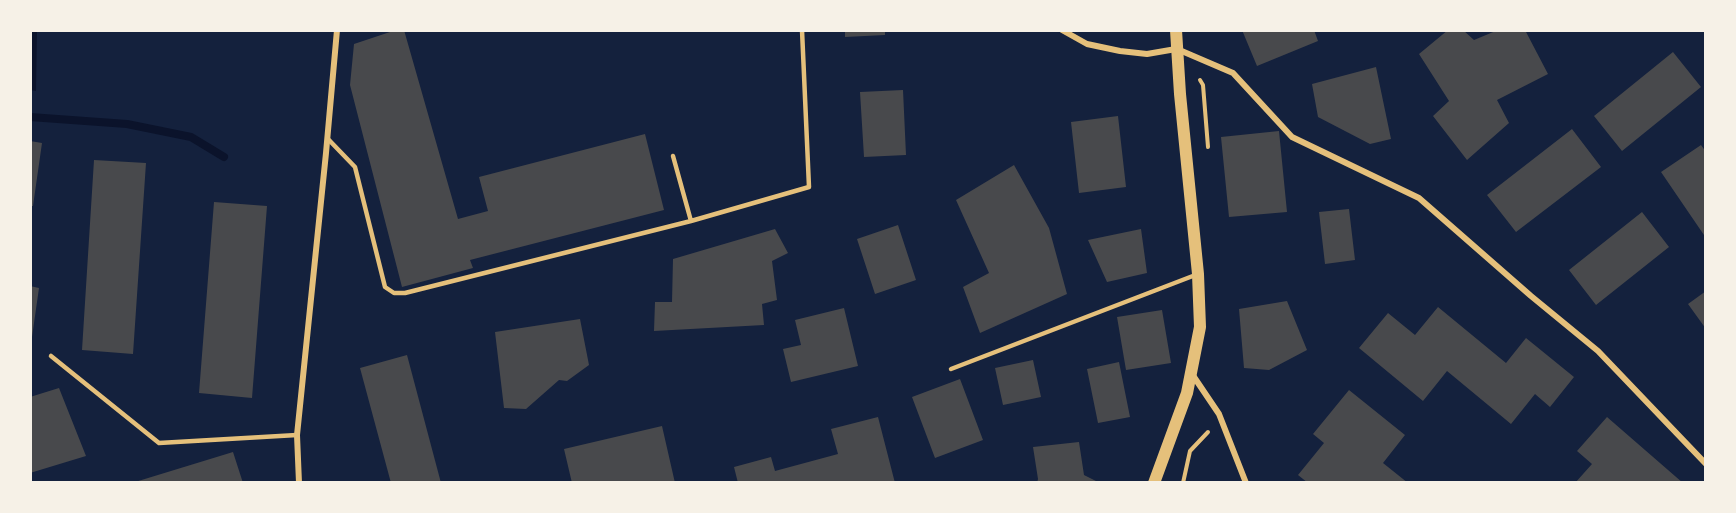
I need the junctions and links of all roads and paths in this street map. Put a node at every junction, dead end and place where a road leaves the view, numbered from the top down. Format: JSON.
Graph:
{"nodes":[{"id":1,"x":337,"y":30,"type":"edge"},
{"id":2,"x":802,"y":30,"type":"edge"},
{"id":3,"x":1062,"y":30,"type":"edge"},
{"id":4,"x":1176,"y":30,"type":"edge"},
{"id":5,"x":1181,"y":30,"type":"edge"},
{"id":6,"x":1176,"y":49,"type":"junction"},
{"id":7,"x":328,"y":139,"type":"junction"},
{"id":8,"x":673,"y":156,"type":"dead end"},
{"id":9,"x":691,"y":221,"type":"junction"},
{"id":10,"x":1198,"y":274,"type":"junction"},
{"id":11,"x":51,"y":356,"type":"dead end"},
{"id":12,"x":951,"y":369,"type":"dead end"},
{"id":13,"x":1191,"y":373,"type":"junction"},
{"id":14,"x":297,"y":435,"type":"junction"},
{"id":15,"x":1706,"y":464,"type":"edge"},
{"id":16,"x":299,"y":483,"type":"edge"},
{"id":17,"x":1154,"y":483,"type":"edge"},
{"id":18,"x":1246,"y":483,"type":"edge"}],
"edges":[{"from":1,"to":7,"type":"street"},
{"from":2,"to":9,"type":"lane"},
{"from":3,"to":6,"type":"street"},
{"from":4,"to":6,"type":"main road"},
{"from":5,"to":6,"type":"street"},
{"from":6,"to":10,"type":"main road"},
{"from":6,"to":15,"type":"street"},
{"from":7,"to":9,"type":"lane"},
{"from":7,"to":14,"type":"street"},
{"from":8,"to":9,"type":"lane"},
{"from":10,"to":12,"type":"lane"},
{"from":10,"to":13,"type":"main road"},
{"from":11,"to":14,"type":"lane"},
{"from":13,"to":17,"type":"main road"},
{"from":13,"to":18,"type":"street"},
{"from":14,"to":16,"type":"street"}]}
